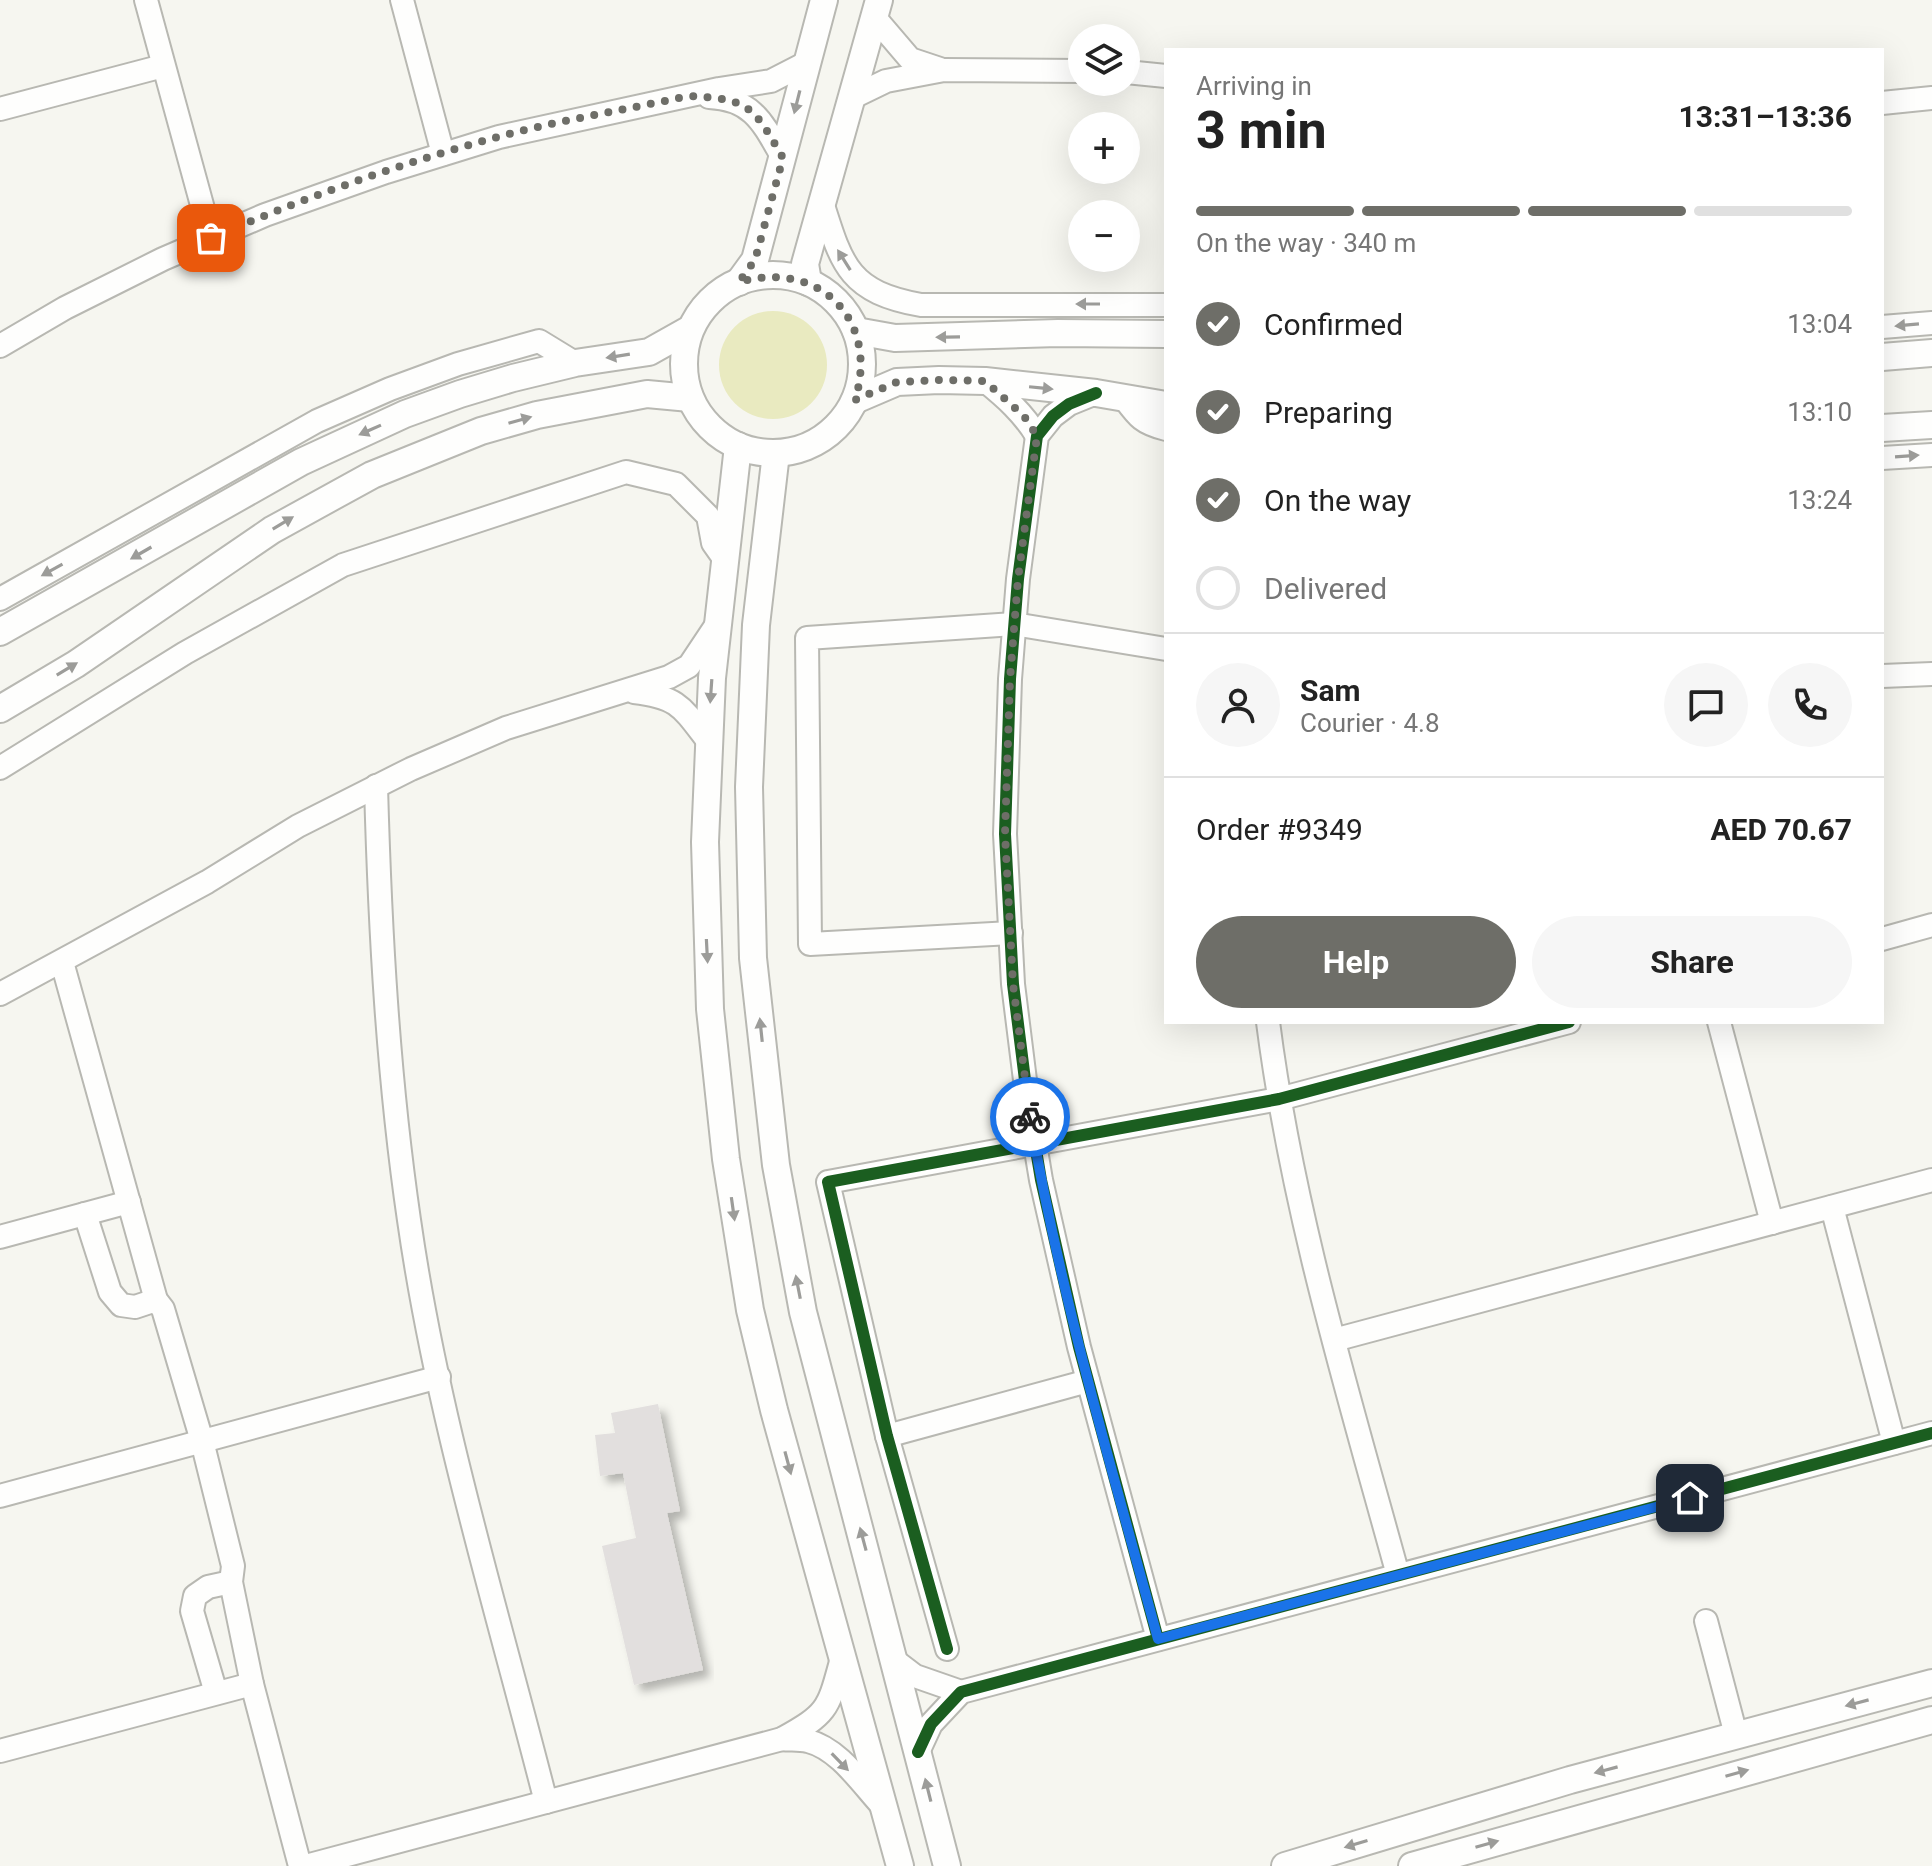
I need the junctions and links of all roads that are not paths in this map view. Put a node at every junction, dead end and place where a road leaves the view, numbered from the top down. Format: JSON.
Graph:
{"nodes":[{"id":1,"x":146,"y":0,"type":"edge"},
{"id":2,"x":402,"y":0,"type":"edge"},
{"id":3,"x":824,"y":0,"type":"edge"},
{"id":4,"x":877,"y":9,"type":"edge"},
{"id":5,"x":808,"y":62,"type":"junction"},
{"id":6,"x":163,"y":66,"type":"junction"},
{"id":7,"x":944,"y":70,"type":"junction"},
{"id":8,"x":1068,"y":71,"type":"edge"},
{"id":9,"x":1140,"y":73,"type":"edge"},
{"id":10,"x":1164,"y":76,"type":"edge"},
{"id":11,"x":747,"y":86,"type":"junction"},
{"id":12,"x":688,"y":96,"type":"junction"},
{"id":13,"x":853,"y":97,"type":"junction"},
{"id":14,"x":1932,"y":98,"type":"edge"},
{"id":15,"x":1884,"y":103,"type":"edge"},
{"id":16,"x":0,"y":109,"type":"edge"},
{"id":17,"x":756,"y":114,"type":"junction"},
{"id":18,"x":443,"y":154,"type":"junction"},
{"id":19,"x":783,"y":158,"type":"junction"},
{"id":20,"x":822,"y":202,"type":"junction"},
{"id":21,"x":211,"y":238,"type":"junction"},
{"id":22,"x":739,"y":282,"type":"junction"},
{"id":23,"x":808,"y":282,"type":"junction"},
{"id":24,"x":1164,"y":305,"type":"edge"},
{"id":25,"x":1932,"y":323,"type":"edge"},
{"id":26,"x":1884,"y":327,"type":"edge"},
{"id":27,"x":690,"y":329,"type":"junction"},
{"id":28,"x":856,"y":331,"type":"junction"},
{"id":29,"x":1164,"y":334,"type":"edge"},
{"id":30,"x":0,"y":346,"type":"edge"},
{"id":31,"x":1932,"y":353,"type":"edge"},
{"id":32,"x":1884,"y":357,"type":"edge"},
{"id":33,"x":575,"y":363,"type":"junction"},
{"id":34,"x":985,"y":381,"type":"junction"},
{"id":35,"x":1096,"y":393,"type":"junction"},
{"id":36,"x":690,"y":398,"type":"junction"},
{"id":37,"x":1124,"y":398,"type":"junction"},
{"id":38,"x":855,"y":400,"type":"junction"},
{"id":39,"x":1164,"y":405,"type":"edge"},
{"id":40,"x":1932,"y":425,"type":"edge"},
{"id":41,"x":1164,"y":428,"type":"edge"},
{"id":42,"x":1884,"y":428,"type":"edge"},
{"id":43,"x":1037,"y":436,"type":"junction"},
{"id":44,"x":738,"y":446,"type":"junction"},
{"id":45,"x":776,"y":453,"type":"junction"},
{"id":46,"x":1932,"y":455,"type":"edge"},
{"id":47,"x":1884,"y":458,"type":"edge"},
{"id":48,"x":725,"y":560,"type":"junction"},
{"id":49,"x":0,"y":599,"type":"edge"},
{"id":50,"x":718,"y":623,"type":"junction"},
{"id":51,"x":1014,"y":624,"type":"junction"},
{"id":52,"x":0,"y":632,"type":"edge"},
{"id":53,"x":1164,"y":649,"type":"edge"},
{"id":54,"x":1932,"y":674,"type":"edge"},
{"id":55,"x":1884,"y":676,"type":"edge"},
{"id":56,"x":621,"y":690,"type":"junction"},
{"id":57,"x":0,"y":709,"type":"edge"},
{"id":58,"x":708,"y":741,"type":"junction"},
{"id":59,"x":0,"y":768,"type":"edge"},
{"id":60,"x":376,"y":786,"type":"junction"},
{"id":61,"x":1932,"y":925,"type":"edge"},
{"id":62,"x":1011,"y":933,"type":"junction"},
{"id":63,"x":1884,"y":938,"type":"edge"},
{"id":64,"x":62,"y":962,"type":"junction"},
{"id":65,"x":0,"y":994,"type":"edge"},
{"id":66,"x":1268,"y":1024,"type":"edge"},
{"id":67,"x":1553,"y":1024,"type":"edge"},
{"id":68,"x":1720,"y":1024,"type":"edge"},
{"id":69,"x":1521,"y":1028,"type":"edge"},
{"id":70,"x":1279,"y":1099,"type":"junction"},
{"id":71,"x":1035,"y":1145,"type":"junction"},
{"id":72,"x":1932,"y":1180,"type":"edge"},
{"id":73,"x":129,"y":1202,"type":"junction"},
{"id":74,"x":1832,"y":1207,"type":"junction"},
{"id":75,"x":85,"y":1214,"type":"junction"},
{"id":76,"x":1772,"y":1223,"type":"junction"},
{"id":77,"x":0,"y":1237,"type":"edge"},
{"id":78,"x":156,"y":1300,"type":"junction"},
{"id":79,"x":1334,"y":1340,"type":"junction"},
{"id":80,"x":439,"y":1377,"type":"junction"},
{"id":81,"x":1088,"y":1381,"type":"junction"},
{"id":82,"x":1932,"y":1433,"type":"edge"},
{"id":83,"x":887,"y":1436,"type":"junction"},
{"id":84,"x":202,"y":1441,"type":"junction"},
{"id":85,"x":1894,"y":1443,"type":"junction"},
{"id":86,"x":0,"y":1496,"type":"edge"},
{"id":87,"x":1398,"y":1575,"type":"junction"},
{"id":88,"x":231,"y":1582,"type":"junction"},
{"id":89,"x":1706,"y":1621,"type":"dead end"},
{"id":90,"x":1158,"y":1639,"type":"junction"},
{"id":91,"x":947,"y":1649,"type":"dead end"},
{"id":92,"x":842,"y":1658,"type":"junction"},
{"id":93,"x":894,"y":1660,"type":"junction"},
{"id":94,"x":1932,"y":1683,"type":"edge"},
{"id":95,"x":252,"y":1684,"type":"junction"},
{"id":96,"x":961,"y":1692,"type":"junction"},
{"id":97,"x":216,"y":1693,"type":"junction"},
{"id":98,"x":1932,"y":1720,"type":"edge"},
{"id":99,"x":1736,"y":1735,"type":"junction"},
{"id":100,"x":782,"y":1739,"type":"junction"},
{"id":101,"x":0,"y":1751,"type":"edge"},
{"id":102,"x":918,"y":1752,"type":"junction"},
{"id":103,"x":546,"y":1802,"type":"junction"},
{"id":104,"x":885,"y":1809,"type":"junction"},
{"id":105,"x":300,"y":1866,"type":"edge"},
{"id":106,"x":306,"y":1866,"type":"edge"},
{"id":107,"x":900,"y":1866,"type":"edge"},
{"id":108,"x":947,"y":1866,"type":"edge"},
{"id":109,"x":1285,"y":1866,"type":"edge"},
{"id":110,"x":1412,"y":1866,"type":"edge"}],
"edges":[{"from":1,"to":6,"type":"street"},
{"from":2,"to":18,"type":"street"},
{"from":3,"to":5,"type":"main road"},
{"from":4,"to":7,"type":"street"},
{"from":4,"to":13,"type":"main road"},
{"from":5,"to":11,"type":"street"},
{"from":5,"to":19,"type":"main road","one_way":true},
{"from":6,"to":16,"type":"street"},
{"from":6,"to":21,"type":"street"},
{"from":7,"to":8,"type":"street"},
{"from":7,"to":13,"type":"street"},
{"from":9,"to":10,"type":"street"},
{"from":11,"to":12,"type":"street"},
{"from":11,"to":17,"type":"street"},
{"from":12,"to":17,"type":"street"},
{"from":12,"to":18,"type":"street"},
{"from":13,"to":20,"type":"main road"},
{"from":14,"to":15,"type":"street"},
{"from":17,"to":19,"type":"street"},
{"from":18,"to":21,"type":"street"},
{"from":19,"to":22,"type":"main road"},
{"from":20,"to":23,"type":"main road"},
{"from":24,"to":20,"type":"street","one_way":true},
{"from":21,"to":30,"type":"street"},
{"from":22,"to":23,"type":"main road"},
{"from":22,"to":27,"type":"main road"},
{"from":23,"to":28,"type":"main road"},
{"from":25,"to":26,"type":"street","one_way":true},
{"from":27,"to":33,"type":"main road","one_way":true},
{"from":27,"to":36,"type":"main road"},
{"from":29,"to":28,"type":"main road","one_way":true},
{"from":28,"to":38,"type":"main road"},
{"from":31,"to":32,"type":"main road"},
{"from":33,"to":49,"type":"street","one_way":true},
{"from":33,"to":52,"type":"main road","one_way":true},
{"from":34,"to":35,"type":"main road","one_way":true},
{"from":34,"to":38,"type":"main road"},
{"from":34,"to":43,"type":"street"},
{"from":35,"to":37,"type":"main road"},
{"from":35,"to":43,"type":"street"},
{"from":36,"to":44,"type":"main road"},
{"from":57,"to":36,"type":"main road","one_way":true},
{"from":37,"to":39,"type":"main road"},
{"from":37,"to":41,"type":"street"},
{"from":38,"to":45,"type":"main road"},
{"from":40,"to":42,"type":"main road"},
{"from":43,"to":51,"type":"street"},
{"from":44,"to":45,"type":"main road"},
{"from":44,"to":48,"type":"main road"},
{"from":93,"to":45,"type":"main road","one_way":true},
{"from":47,"to":46,"type":"street","one_way":true},
{"from":48,"to":50,"type":"main road"},
{"from":48,"to":59,"type":"street"},
{"from":50,"to":56,"type":"street"},
{"from":50,"to":58,"type":"main road","one_way":true},
{"from":51,"to":53,"type":"street"},
{"from":51,"to":62,"type":"street"},
{"from":51,"to":62,"type":"street"},
{"from":54,"to":55,"type":"street"},
{"from":56,"to":58,"type":"street"},
{"from":56,"to":60,"type":"street"},
{"from":58,"to":92,"type":"main road","one_way":true},
{"from":60,"to":64,"type":"street"},
{"from":60,"to":80,"type":"street"},
{"from":61,"to":63,"type":"street"},
{"from":62,"to":71,"type":"street"},
{"from":64,"to":65,"type":"street"},
{"from":64,"to":73,"type":"street"},
{"from":66,"to":70,"type":"street"},
{"from":67,"to":69,"type":"street"},
{"from":68,"to":76,"type":"street"},
{"from":69,"to":70,"type":"street"},
{"from":70,"to":71,"type":"street"},
{"from":70,"to":79,"type":"street"},
{"from":71,"to":81,"type":"street"},
{"from":71,"to":83,"type":"street"},
{"from":72,"to":74,"type":"street"},
{"from":73,"to":75,"type":"street"},
{"from":73,"to":78,"type":"street"},
{"from":74,"to":76,"type":"street"},
{"from":74,"to":85,"type":"street"},
{"from":75,"to":77,"type":"street"},
{"from":75,"to":78,"type":"street"},
{"from":76,"to":79,"type":"street"},
{"from":78,"to":84,"type":"street"},
{"from":79,"to":87,"type":"street"},
{"from":80,"to":84,"type":"street"},
{"from":80,"to":103,"type":"street"},
{"from":81,"to":83,"type":"street"},
{"from":81,"to":90,"type":"street"},
{"from":82,"to":85,"type":"street"},
{"from":83,"to":91,"type":"street"},
{"from":84,"to":86,"type":"street"},
{"from":84,"to":88,"type":"street"},
{"from":85,"to":87,"type":"street"},
{"from":87,"to":90,"type":"street"},
{"from":88,"to":95,"type":"street"},
{"from":88,"to":97,"type":"street"},
{"from":89,"to":99,"type":"street"},
{"from":90,"to":96,"type":"street"},
{"from":92,"to":100,"type":"street"},
{"from":92,"to":104,"type":"main road"},
{"from":93,"to":96,"type":"street"},
{"from":93,"to":102,"type":"main road"},
{"from":94,"to":99,"type":"main road","one_way":true},
{"from":95,"to":97,"type":"street"},
{"from":95,"to":105,"type":"street"},
{"from":96,"to":102,"type":"street"},
{"from":97,"to":101,"type":"street"},
{"from":110,"to":98,"type":"main road","one_way":true},
{"from":99,"to":109,"type":"main road","one_way":true},
{"from":100,"to":103,"type":"street"},
{"from":100,"to":104,"type":"street","one_way":true},
{"from":108,"to":102,"type":"main road","one_way":true},
{"from":103,"to":106,"type":"street"},
{"from":104,"to":107,"type":"main road"}]}
